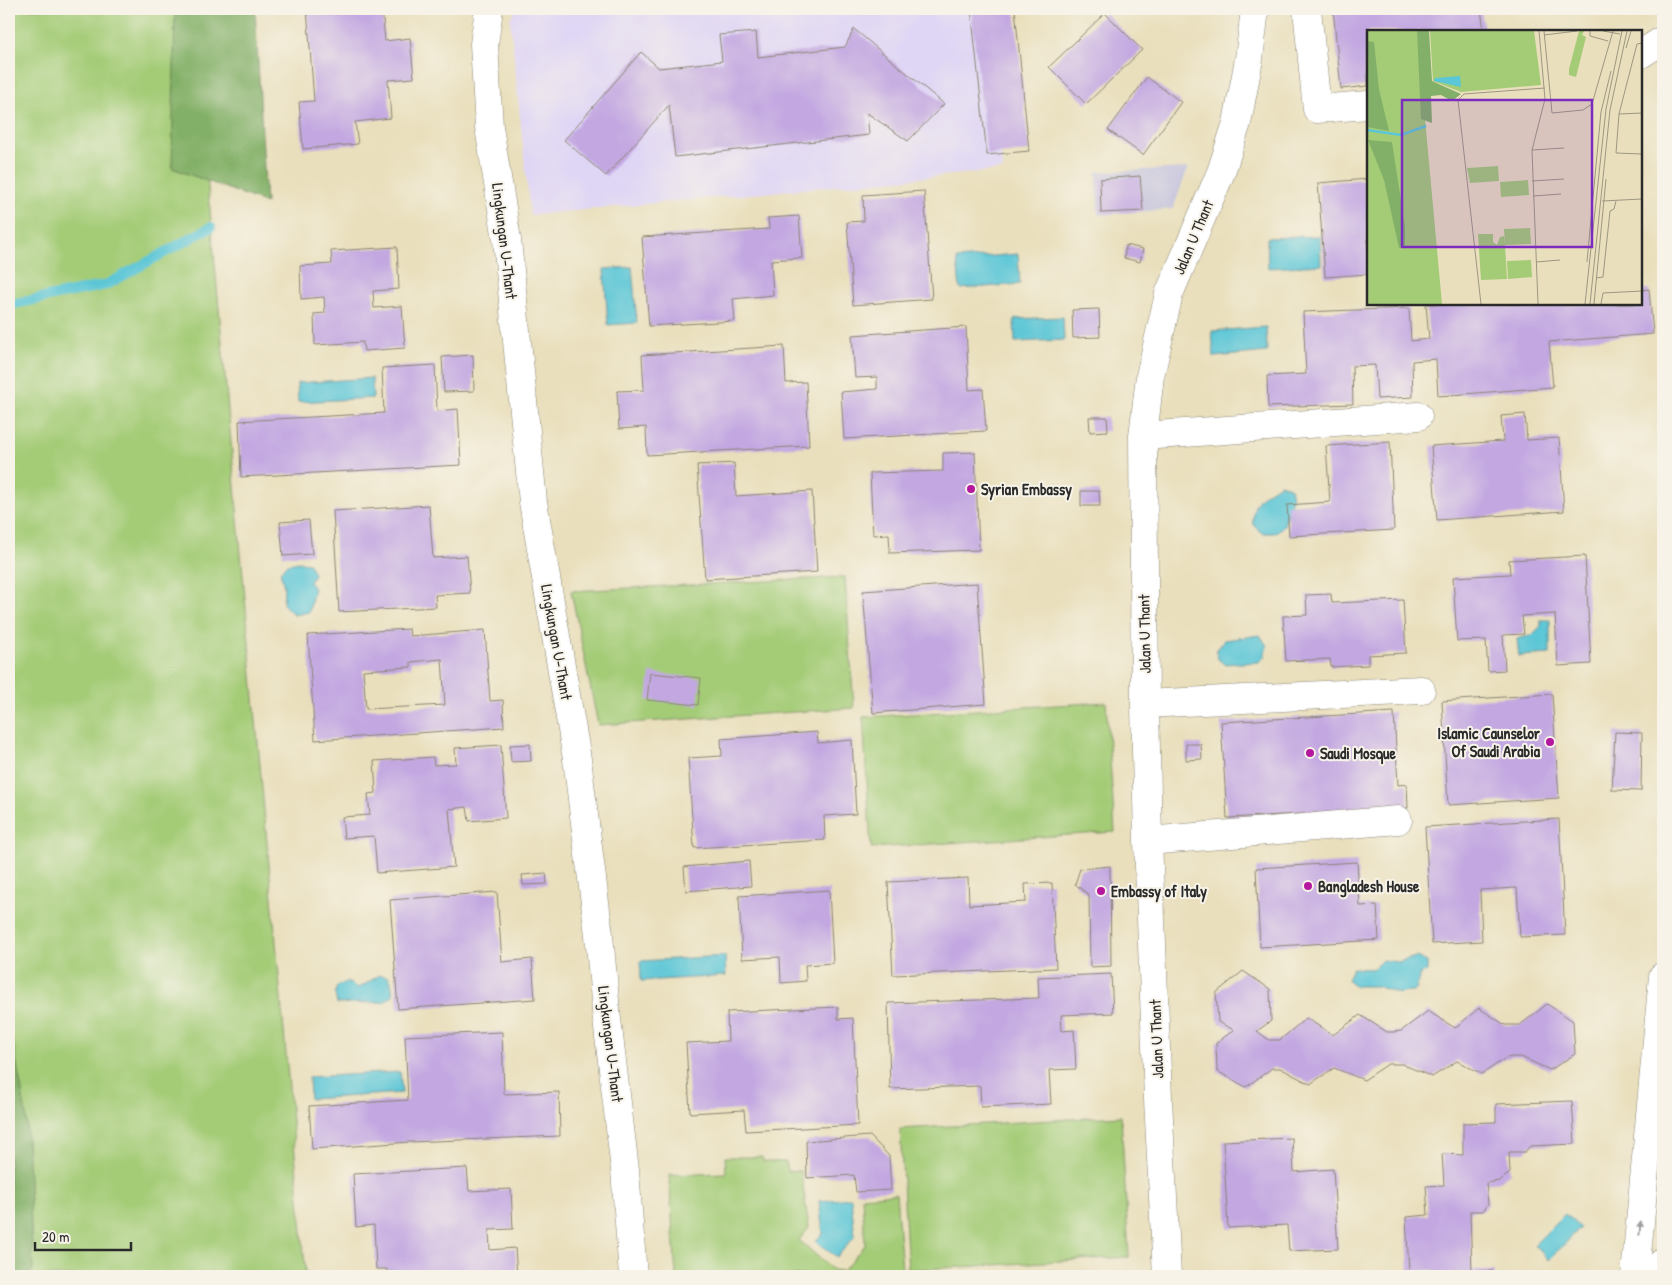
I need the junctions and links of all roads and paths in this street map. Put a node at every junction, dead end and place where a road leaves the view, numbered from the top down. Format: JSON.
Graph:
{"nodes":[{"id":1,"x":489,"y":9,"type":"edge"},
{"id":2,"x":1255,"y":9,"type":"edge"},
{"id":3,"x":1307,"y":9,"type":"edge"},
{"id":4,"x":1663,"y":40,"type":"edge"},
{"id":5,"x":1642,"y":53,"type":"edge"},
{"id":6,"x":1367,"y":105,"type":"edge"},
{"id":7,"x":1418,"y":416,"type":"dead end"},
{"id":8,"x":1142,"y":436,"type":"junction"},
{"id":9,"x":1421,"y":690,"type":"dead end"},
{"id":10,"x":1145,"y":704,"type":"junction"},
{"id":11,"x":1398,"y":820,"type":"dead end"},
{"id":12,"x":1148,"y":841,"type":"junction"},
{"id":13,"x":1663,"y":976,"type":"edge"},
{"id":14,"x":1663,"y":1049,"type":"edge"},
{"id":15,"x":1652,"y":1095,"type":"junction"},
{"id":16,"x":1663,"y":1262,"type":"edge"},
{"id":17,"x":633,"y":1276,"type":"edge"},
{"id":18,"x":1167,"y":1276,"type":"edge"},
{"id":19,"x":1636,"y":1276,"type":"edge"},
{"id":20,"x":1662,"y":1276,"type":"edge"}],
"edges":[{"from":1,"to":17,"type":"main road","name":"Lingkungan U-Thant"},
{"from":2,"to":8,"type":"main road","name":"Jalan U Thant"},
{"from":3,"to":6,"type":"main road"},
{"from":4,"to":5,"type":"main road"},
{"from":7,"to":8,"type":"main road"},
{"from":8,"to":10,"type":"main road","name":"Jalan U Thant"},
{"from":9,"to":10,"type":"main road"},
{"from":10,"to":12,"type":"main road","name":"Jalan U Thant"},
{"from":11,"to":12,"type":"main road"},
{"from":12,"to":18,"type":"main road","name":"Jalan U Thant"},
{"from":13,"to":15,"type":"main road"},
{"from":14,"to":15,"type":"main road"},
{"from":19,"to":15,"type":"main road","one_way":true},
{"from":16,"to":20,"type":"main road"}]}
